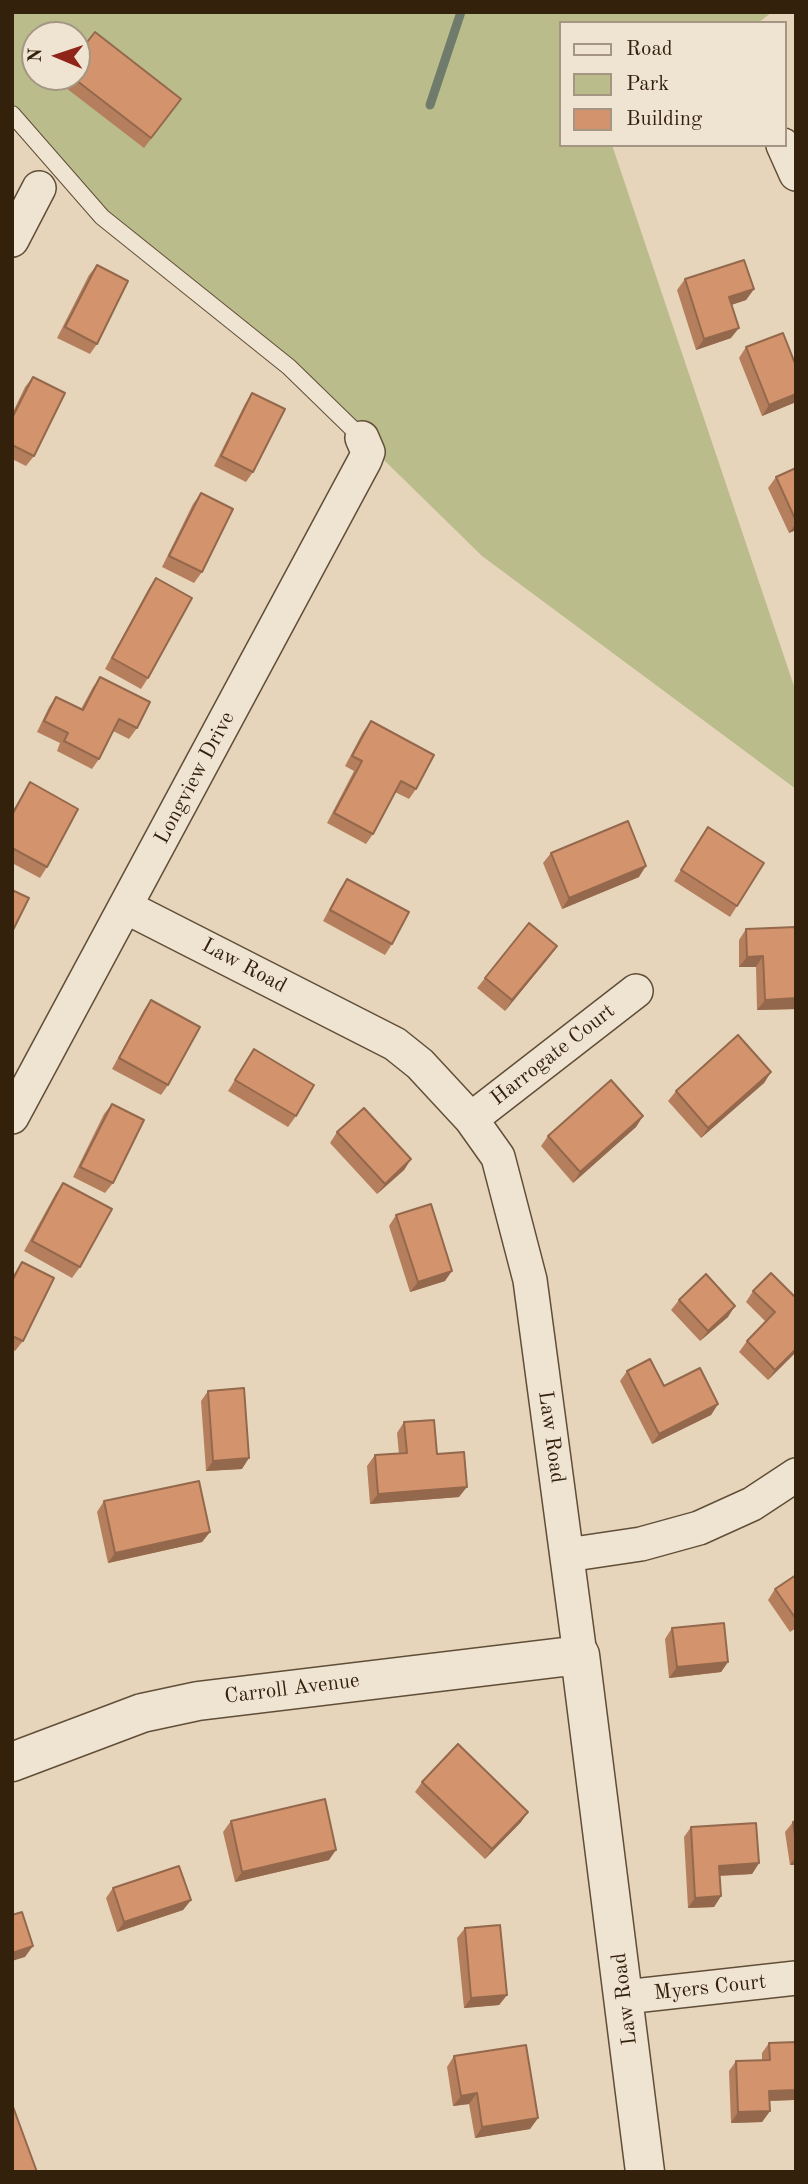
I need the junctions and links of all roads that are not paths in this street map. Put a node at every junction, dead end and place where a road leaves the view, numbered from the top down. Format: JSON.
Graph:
{"nodes":[{"id":1,"x":12,"y":114,"type":"edge"},
{"id":2,"x":784,"y":147,"type":"edge"},
{"id":3,"x":796,"y":174,"type":"edge"},
{"id":4,"x":39,"y":188,"type":"dead end"},
{"id":5,"x":12,"y":240,"type":"edge"},
{"id":6,"x":362,"y":438,"type":"joint"},
{"id":7,"x":126,"y":907,"type":"junction"},
{"id":8,"x":636,"y":991,"type":"dead end"},
{"id":9,"x":12,"y":1117,"type":"edge"},
{"id":10,"x":471,"y":1119,"type":"junction"},
{"id":11,"x":796,"y":1475,"type":"edge"},
{"id":12,"x":567,"y":1555,"type":"junction"},
{"id":13,"x":580,"y":1655,"type":"junction"},
{"id":14,"x":12,"y":1762,"type":"edge"},
{"id":15,"x":796,"y":1978,"type":"edge"},
{"id":16,"x":625,"y":1997,"type":"junction"},
{"id":17,"x":645,"y":2172,"type":"edge"}],
"edges":[{"from":1,"to":6,"type":"lane"},
{"from":2,"to":3,"type":"street"},
{"from":4,"to":5,"type":"street"},
{"from":6,"to":7,"type":"street","name":"Longview Drive"},
{"from":7,"to":9,"type":"street","name":"Longview Drive"},
{"from":7,"to":10,"type":"street","name":"Law Road"},
{"from":8,"to":10,"type":"street","name":"Harrogate Court"},
{"from":10,"to":12,"type":"street","name":"Law Road"},
{"from":11,"to":12,"type":"street"},
{"from":12,"to":13,"type":"street","name":"Law Road"},
{"from":13,"to":14,"type":"street","name":"Carroll Avenue"},
{"from":13,"to":16,"type":"street","name":"Law Road"},
{"from":15,"to":16,"type":"street","name":"Myers Court"},
{"from":16,"to":17,"type":"street","name":"Law Road"}]}
